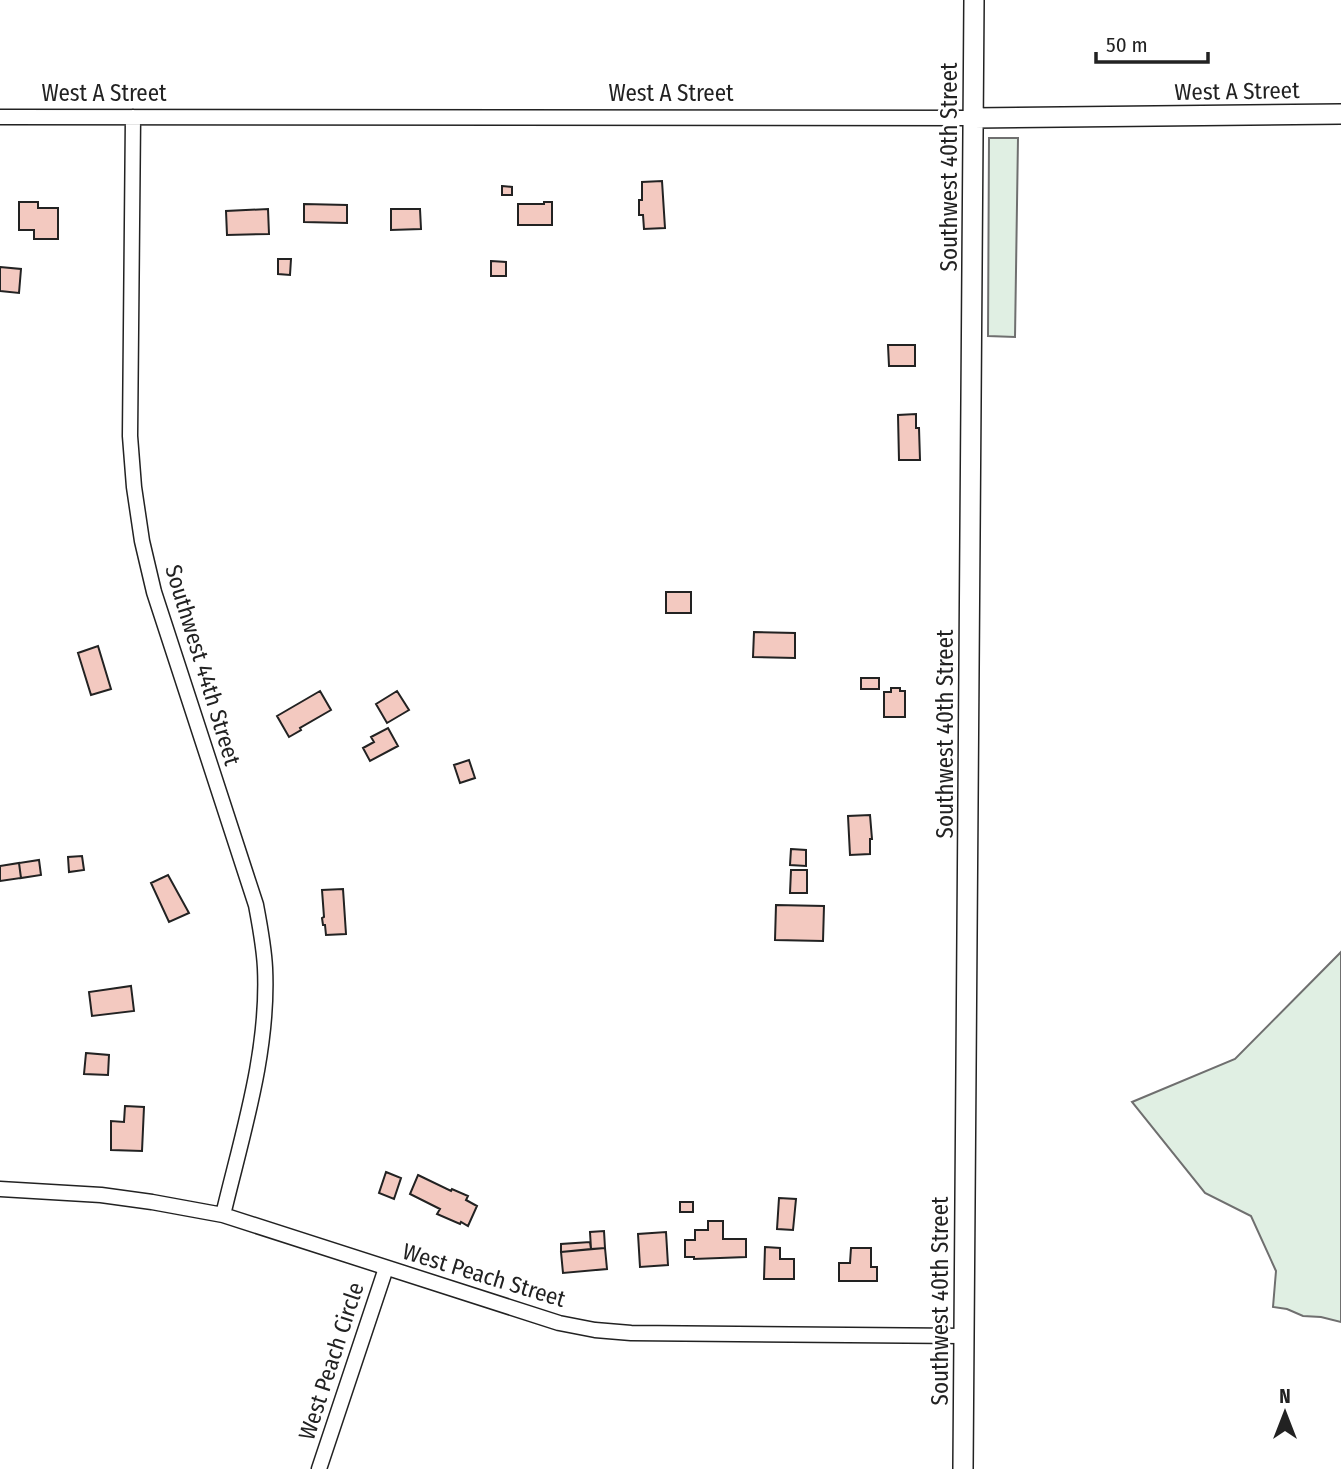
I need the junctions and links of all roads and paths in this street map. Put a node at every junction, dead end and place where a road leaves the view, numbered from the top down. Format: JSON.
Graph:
{"nodes":[{"id":1,"x":974,"y":0,"type":"edge"},
{"id":2,"x":1341,"y":114,"type":"edge"},
{"id":3,"x":0,"y":117,"type":"edge"},
{"id":4,"x":132,"y":117,"type":"junction"},
{"id":5,"x":974,"y":118,"type":"junction"},
{"id":6,"x":0,"y":1189,"type":"edge"},
{"id":7,"x":223,"y":1215,"type":"junction"},
{"id":8,"x":386,"y":1268,"type":"junction"},
{"id":9,"x":964,"y":1336,"type":"junction"},
{"id":10,"x":319,"y":1469,"type":"edge"},
{"id":11,"x":963,"y":1469,"type":"edge"}],
"edges":[{"from":1,"to":5,"type":"main road","name":"Southwest 40th Street"},
{"from":2,"to":5,"type":"main road","name":"West A Street"},
{"from":3,"to":4,"type":"street","name":"West A Street"},
{"from":4,"to":5,"type":"street","name":"West A Street"},
{"from":4,"to":7,"type":"street","name":"Southwest 44th Street"},
{"from":5,"to":9,"type":"main road","name":"Southwest 40th Street"},
{"from":6,"to":7,"type":"street","name":"West Peach Street"},
{"from":7,"to":8,"type":"street","name":"West Peach Street"},
{"from":8,"to":9,"type":"street","name":"West Peach Street"},
{"from":8,"to":10,"type":"street","name":"West Peach Circle"},
{"from":9,"to":11,"type":"main road","name":"Southwest 40th Street"}]}
